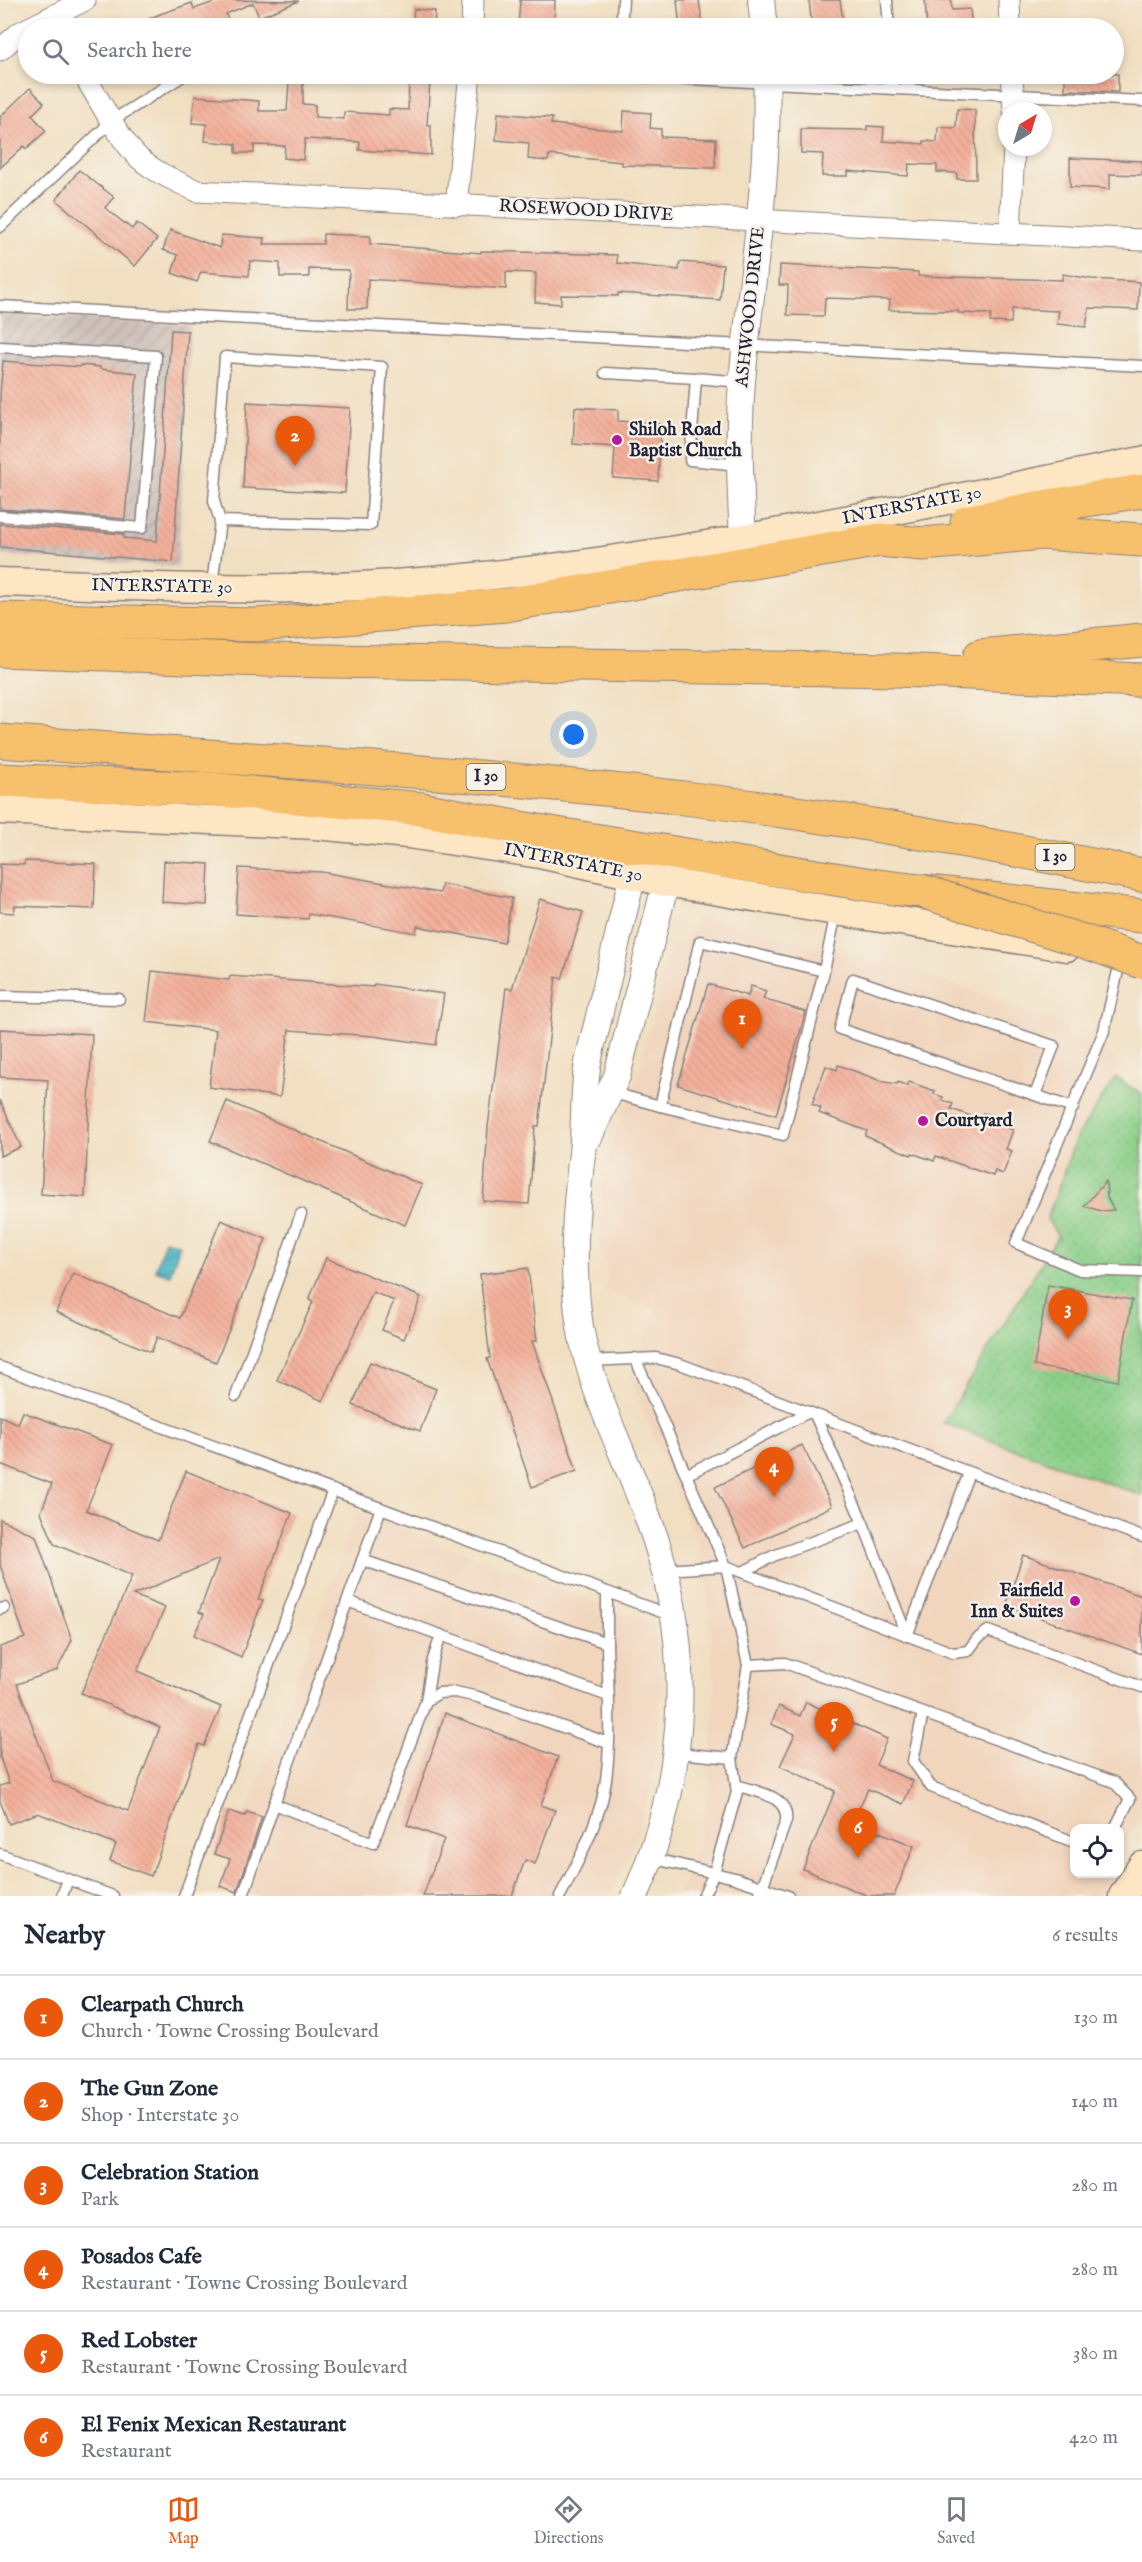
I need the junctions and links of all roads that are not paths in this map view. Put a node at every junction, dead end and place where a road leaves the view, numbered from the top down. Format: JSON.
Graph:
{"nodes":[{"id":1,"x":85,"y":0,"type":"edge"},
{"id":2,"x":473,"y":0,"type":"edge"},
{"id":3,"x":624,"y":0,"type":"edge"},
{"id":4,"x":761,"y":0,"type":"edge"},
{"id":5,"x":887,"y":0,"type":"edge"},
{"id":6,"x":1009,"y":0,"type":"edge"},
{"id":7,"x":58,"y":18,"type":"edge"},
{"id":8,"x":472,"y":18,"type":"edge"},
{"id":9,"x":622,"y":18,"type":"edge"},
{"id":10,"x":763,"y":18,"type":"edge"},
{"id":11,"x":888,"y":18,"type":"edge"},
{"id":12,"x":1010,"y":18,"type":"edge"},
{"id":13,"x":18,"y":34,"type":"edge"},
{"id":14,"x":0,"y":50,"type":"edge"},
{"id":15,"x":89,"y":84,"type":"edge"},
{"id":16,"x":170,"y":84,"type":"edge"},
{"id":17,"x":469,"y":84,"type":"edge"},
{"id":18,"x":766,"y":84,"type":"edge"},
{"id":19,"x":830,"y":84,"type":"edge"},
{"id":20,"x":893,"y":84,"type":"edge"},
{"id":21,"x":894,"y":89,"type":"junction"},
{"id":22,"x":1014,"y":93,"type":"edge"},
{"id":23,"x":1142,"y":101,"type":"edge"},
{"id":24,"x":112,"y":120,"type":"junction"},
{"id":25,"x":1014,"y":156,"type":"edge"},
{"id":26,"x":456,"y":205,"type":"junction"},
{"id":27,"x":760,"y":221,"type":"junction"},
{"id":28,"x":0,"y":227,"type":"edge"},
{"id":29,"x":1010,"y":233,"type":"junction"},
{"id":30,"x":1142,"y":240,"type":"edge"},
{"id":31,"x":0,"y":306,"type":"edge"},
{"id":32,"x":746,"y":345,"type":"junction"},
{"id":33,"x":0,"y":347,"type":"edge"},
{"id":34,"x":1142,"y":366,"type":"edge"},
{"id":35,"x":605,"y":373,"type":"dead end"},
{"id":36,"x":696,"y":378,"type":"junction"},
{"id":37,"x":742,"y":382,"type":"junction"},
{"id":38,"x":1142,"y":461,"type":"edge"},
{"id":39,"x":739,"y":465,"type":"junction"},
{"id":40,"x":1142,"y":491,"type":"edge"},
{"id":41,"x":0,"y":516,"type":"edge"},
{"id":42,"x":220,"y":521,"type":"junction"},
{"id":43,"x":743,"y":540,"type":"junction"},
{"id":44,"x":880,"y":540,"type":"junction"},
{"id":45,"x":1142,"y":540,"type":"edge"},
{"id":46,"x":0,"y":582,"type":"edge"},
{"id":47,"x":211,"y":589,"type":"junction"},
{"id":48,"x":0,"y":619,"type":"edge"},
{"id":49,"x":1142,"y":640,"type":"edge"},
{"id":50,"x":0,"y":650,"type":"edge"},
{"id":51,"x":857,"y":669,"type":"junction"},
{"id":52,"x":1142,"y":680,"type":"edge"},
{"id":53,"x":0,"y":741,"type":"edge"},
{"id":54,"x":0,"y":780,"type":"edge"},
{"id":55,"x":0,"y":810,"type":"edge"},
{"id":56,"x":628,"y":859,"type":"junction"},
{"id":57,"x":1142,"y":875,"type":"edge"},
{"id":58,"x":666,"y":882,"type":"junction"},
{"id":59,"x":921,"y":891,"type":"junction"},
{"id":60,"x":836,"y":911,"type":"junction"},
{"id":61,"x":1142,"y":916,"type":"edge"},
{"id":62,"x":1136,"y":956,"type":"edge"},
{"id":63,"x":825,"y":971,"type":"junction"},
{"id":64,"x":0,"y":996,"type":"edge"},
{"id":65,"x":119,"y":999,"type":"dead end"},
{"id":66,"x":610,"y":1092,"type":"junction"},
{"id":67,"x":1035,"y":1095,"type":"junction"},
{"id":68,"x":660,"y":1106,"type":"junction"},
{"id":69,"x":1073,"y":1108,"type":"junction"},
{"id":70,"x":582,"y":1151,"type":"junction"},
{"id":71,"x":301,"y":1214,"type":"dead end"},
{"id":72,"x":1142,"y":1272,"type":"edge"},
{"id":73,"x":635,"y":1358,"type":"junction"},
{"id":74,"x":588,"y":1361,"type":"junction"},
{"id":75,"x":0,"y":1367,"type":"edge"},
{"id":76,"x":236,"y":1396,"type":"dead end"},
{"id":77,"x":812,"y":1414,"type":"junction"},
{"id":78,"x":969,"y":1473,"type":"junction"},
{"id":79,"x":686,"y":1475,"type":"junction"},
{"id":80,"x":333,"y":1490,"type":"junction"},
{"id":81,"x":381,"y":1508,"type":"junction"},
{"id":82,"x":863,"y":1523,"type":"junction"},
{"id":83,"x":1142,"y":1537,"type":"edge"},
{"id":84,"x":362,"y":1560,"type":"junction"},
{"id":85,"x":726,"y":1566,"type":"junction"},
{"id":86,"x":665,"y":1570,"type":"junction"},
{"id":87,"x":743,"y":1572,"type":"junction"},
{"id":88,"x":607,"y":1592,"type":"junction"},
{"id":89,"x":347,"y":1601,"type":"junction"},
{"id":90,"x":674,"y":1617,"type":"junction"},
{"id":91,"x":441,"y":1635,"type":"junction"},
{"id":92,"x":907,"y":1636,"type":"junction"},
{"id":93,"x":607,"y":1643,"type":"junction"},
{"id":94,"x":748,"y":1665,"type":"junction"},
{"id":95,"x":1142,"y":1687,"type":"edge"},
{"id":96,"x":608,"y":1696,"type":"junction"},
{"id":97,"x":426,"y":1701,"type":"junction"},
{"id":98,"x":923,"y":1713,"type":"junction"},
{"id":99,"x":608,"y":1743,"type":"junction"},
{"id":100,"x":677,"y":1753,"type":"junction"},
{"id":101,"x":732,"y":1758,"type":"junction"},
{"id":102,"x":736,"y":1785,"type":"junction"},
{"id":103,"x":274,"y":1804,"type":"junction"},
{"id":104,"x":1117,"y":1824,"type":"edge"},
{"id":105,"x":1070,"y":1840,"type":"edge"},
{"id":106,"x":0,"y":1854,"type":"edge"},
{"id":107,"x":651,"y":1858,"type":"junction"},
{"id":108,"x":1142,"y":1866,"type":"edge"},
{"id":109,"x":714,"y":1873,"type":"junction"},
{"id":110,"x":68,"y":1880,"type":"junction"},
{"id":111,"x":760,"y":1891,"type":"edge"},
{"id":112,"x":62,"y":1896,"type":"edge"},
{"id":113,"x":113,"y":1896,"type":"edge"},
{"id":114,"x":184,"y":1896,"type":"edge"},
{"id":115,"x":243,"y":1896,"type":"edge"},
{"id":116,"x":560,"y":1896,"type":"edge"},
{"id":117,"x":635,"y":1896,"type":"edge"},
{"id":118,"x":703,"y":1896,"type":"edge"},
{"id":119,"x":788,"y":1896,"type":"edge"},
{"id":120,"x":1123,"y":1896,"type":"edge"}],
"edges":[{"from":1,"to":7,"type":"street"},
{"from":2,"to":8,"type":"street"},
{"from":3,"to":9,"type":"lane"},
{"from":4,"to":10,"type":"street"},
{"from":5,"to":11,"type":"lane"},
{"from":6,"to":12,"type":"street"},
{"from":13,"to":14,"type":"street"},
{"from":15,"to":24,"type":"street","name":"ROSEWOOD DRIVE"},
{"from":16,"to":24,"type":"lane"},
{"from":17,"to":26,"type":"street"},
{"from":18,"to":27,"type":"street","name":"ASHWOOD DRIVE"},
{"from":19,"to":21,"type":"lane"},
{"from":20,"to":21,"type":"lane"},
{"from":21,"to":22,"type":"lane"},
{"from":22,"to":23,"type":"lane"},
{"from":24,"to":26,"type":"street","name":"ROSEWOOD DRIVE"},
{"from":24,"to":28,"type":"lane"},
{"from":25,"to":29,"type":"street"},
{"from":26,"to":27,"type":"street","name":"ROSEWOOD DRIVE"},
{"from":27,"to":29,"type":"street","name":"ROSEWOOD DRIVE"},
{"from":27,"to":32,"type":"street","name":"ASHWOOD DRIVE"},
{"from":29,"to":30,"type":"street","name":"ROSEWOOD DRIVE"},
{"from":31,"to":32,"type":"lane"},
{"from":32,"to":34,"type":"lane"},
{"from":32,"to":37,"type":"street","name":"ASHWOOD DRIVE"},
{"from":33,"to":41,"type":"lane"},
{"from":35,"to":36,"type":"lane"},
{"from":36,"to":37,"type":"lane"},
{"from":36,"to":39,"type":"lane"},
{"from":37,"to":39,"type":"street","name":"ASHWOOD DRIVE"},
{"from":38,"to":43,"type":"main road","name":"INTERSTATE 30"},
{"from":39,"to":43,"type":"street","name":"ASHWOOD DRIVE"},
{"from":40,"to":44,"type":"highway"},
{"from":42,"to":42,"type":"lane"},
{"from":42,"to":47,"type":"lane"},
{"from":43,"to":47,"type":"main road","name":"INTERSTATE 30"},
{"from":44,"to":45,"type":"highway"},
{"from":44,"to":48,"type":"highway"},
{"from":46,"to":47,"type":"main road","name":"INTERSTATE 30"},
{"from":49,"to":51,"type":"highway"},
{"from":50,"to":51,"type":"highway"},
{"from":51,"to":52,"type":"highway"},
{"from":53,"to":57,"type":"highway","number":"I 30"},
{"from":54,"to":56,"type":"highway"},
{"from":55,"to":56,"type":"main road","name":"INTERSTATE 30"},
{"from":56,"to":58,"type":"main road","name":"INTERSTATE 30"},
{"from":56,"to":59,"type":"highway"},
{"from":56,"to":70,"type":"street"},
{"from":58,"to":60,"type":"main road","name":"INTERSTATE 30"},
{"from":58,"to":66,"type":"street"},
{"from":59,"to":61,"type":"highway","bridge":true},
{"from":59,"to":62,"type":"highway","bridge":true},
{"from":60,"to":62,"type":"main road","name":"INTERSTATE 30"},
{"from":60,"to":63,"type":"lane"},
{"from":62,"to":69,"type":"lane"},
{"from":63,"to":68,"type":"lane"},
{"from":63,"to":68,"type":"lane"},
{"from":64,"to":65,"type":"lane"},
{"from":66,"to":68,"type":"lane"},
{"from":66,"to":70,"type":"street"},
{"from":67,"to":67,"type":"lane"},
{"from":67,"to":69,"type":"lane"},
{"from":69,"to":72,"type":"lane"},
{"from":70,"to":74,"type":"street"},
{"from":71,"to":76,"type":"lane"},
{"from":73,"to":74,"type":"lane"},
{"from":73,"to":77,"type":"lane"},
{"from":73,"to":79,"type":"lane"},
{"from":74,"to":86,"type":"street"},
{"from":75,"to":80,"type":"lane"},
{"from":77,"to":78,"type":"lane"},
{"from":77,"to":79,"type":"lane"},
{"from":77,"to":82,"type":"lane"},
{"from":78,"to":83,"type":"lane"},
{"from":78,"to":92,"type":"lane"},
{"from":79,"to":85,"type":"lane"},
{"from":80,"to":81,"type":"lane"},
{"from":80,"to":114,"type":"lane"},
{"from":81,"to":84,"type":"lane"},
{"from":81,"to":88,"type":"lane"},
{"from":82,"to":87,"type":"lane"},
{"from":82,"to":92,"type":"lane"},
{"from":84,"to":89,"type":"lane"},
{"from":84,"to":93,"type":"lane"},
{"from":85,"to":86,"type":"lane"},
{"from":85,"to":87,"type":"lane"},
{"from":85,"to":94,"type":"lane"},
{"from":86,"to":90,"type":"street"},
{"from":87,"to":92,"type":"lane"},
{"from":88,"to":90,"type":"lane"},
{"from":88,"to":93,"type":"lane"},
{"from":89,"to":91,"type":"lane"},
{"from":89,"to":103,"type":"lane"},
{"from":90,"to":100,"type":"street"},
{"from":91,"to":96,"type":"lane"},
{"from":91,"to":97,"type":"lane"},
{"from":92,"to":95,"type":"lane"},
{"from":93,"to":96,"type":"lane"},
{"from":94,"to":98,"type":"lane"},
{"from":94,"to":101,"type":"lane"},
{"from":96,"to":99,"type":"lane"},
{"from":97,"to":99,"type":"lane"},
{"from":97,"to":103,"type":"lane"},
{"from":98,"to":104,"type":"lane"},
{"from":98,"to":105,"type":"lane"},
{"from":99,"to":116,"type":"lane"},
{"from":100,"to":101,"type":"lane"},
{"from":100,"to":107,"type":"street"},
{"from":101,"to":102,"type":"lane"},
{"from":102,"to":109,"type":"lane"},
{"from":102,"to":111,"type":"lane"},
{"from":103,"to":115,"type":"lane"},
{"from":106,"to":110,"type":"lane"},
{"from":107,"to":109,"type":"lane"},
{"from":107,"to":117,"type":"street"},
{"from":108,"to":120,"type":"main road"},
{"from":109,"to":111,"type":"lane"},
{"from":109,"to":118,"type":"lane"},
{"from":110,"to":112,"type":"lane"},
{"from":110,"to":113,"type":"lane"},
{"from":111,"to":119,"type":"lane"}]}
